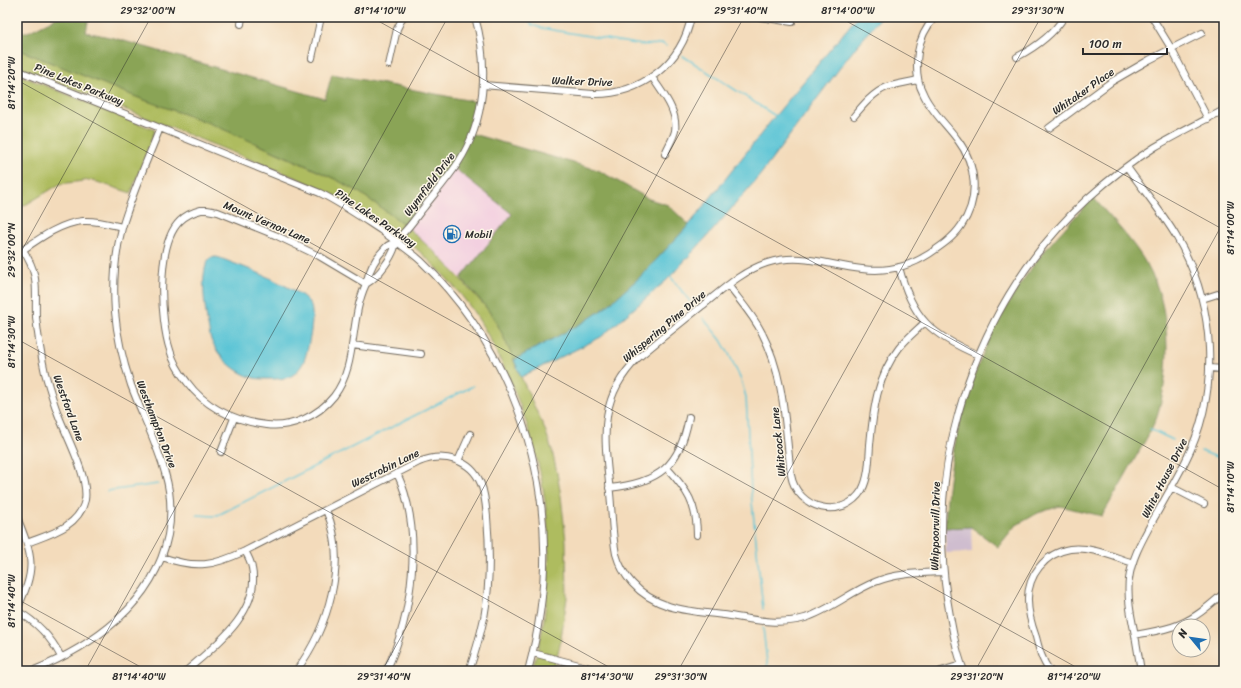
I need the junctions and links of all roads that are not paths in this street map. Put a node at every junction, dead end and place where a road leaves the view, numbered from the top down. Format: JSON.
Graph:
{"nodes":[{"id":1,"x":321,"y":17,"type":"edge"},
{"id":2,"x":403,"y":17,"type":"edge"},
{"id":3,"x":475,"y":17,"type":"edge"},
{"id":4,"x":691,"y":17,"type":"edge"},
{"id":5,"x":760,"y":17,"type":"edge"},
{"id":6,"x":935,"y":17,"type":"edge"},
{"id":7,"x":1064,"y":17,"type":"edge"},
{"id":8,"x":1152,"y":17,"type":"edge"},
{"id":9,"x":792,"y":22,"type":"dead end"},
{"id":10,"x":1202,"y":33,"type":"dead end"},
{"id":11,"x":1171,"y":48,"type":"junction"},
{"id":12,"x":1018,"y":57,"type":"dead end"},
{"id":13,"x":312,"y":58,"type":"dead end"},
{"id":14,"x":389,"y":65,"type":"dead end"},
{"id":15,"x":17,"y":70,"type":"edge"},
{"id":16,"x":652,"y":77,"type":"junction"},
{"id":17,"x":918,"y":80,"type":"junction"},
{"id":18,"x":483,"y":85,"type":"junction"},
{"id":19,"x":1224,"y":110,"type":"edge"},
{"id":20,"x":854,"y":116,"type":"dead end"},
{"id":21,"x":1208,"y":119,"type":"junction"},
{"id":22,"x":160,"y":128,"type":"junction"},
{"id":23,"x":1049,"y":128,"type":"dead end"},
{"id":24,"x":665,"y":154,"type":"dead end"},
{"id":25,"x":1127,"y":167,"type":"junction"},
{"id":26,"x":122,"y":227,"type":"junction"},
{"id":27,"x":396,"y":241,"type":"junction"},
{"id":28,"x":23,"y":250,"type":"junction"},
{"id":29,"x":17,"y":254,"type":"edge"},
{"id":30,"x":899,"y":267,"type":"junction"},
{"id":31,"x":366,"y":284,"type":"junction"},
{"id":32,"x":728,"y":285,"type":"junction"},
{"id":33,"x":1224,"y":292,"type":"edge"},
{"id":34,"x":1202,"y":298,"type":"junction"},
{"id":35,"x":925,"y":322,"type":"junction"},
{"id":36,"x":352,"y":344,"type":"junction"},
{"id":37,"x":421,"y":354,"type":"dead end"},
{"id":38,"x":978,"y":355,"type":"junction"},
{"id":39,"x":1209,"y":368,"type":"junction"},
{"id":40,"x":1224,"y":369,"type":"edge"},
{"id":41,"x":689,"y":417,"type":"dead end"},
{"id":42,"x":234,"y":418,"type":"junction"},
{"id":43,"x":470,"y":434,"type":"dead end"},
{"id":44,"x":221,"y":452,"type":"dead end"},
{"id":45,"x":458,"y":461,"type":"junction"},
{"id":46,"x":667,"y":468,"type":"junction"},
{"id":47,"x":397,"y":473,"type":"junction"},
{"id":48,"x":1171,"y":487,"type":"junction"},
{"id":49,"x":609,"y":488,"type":"junction"},
{"id":50,"x":1204,"y":504,"type":"dead end"},
{"id":51,"x":326,"y":510,"type":"junction"},
{"id":52,"x":17,"y":517,"type":"edge"},
{"id":53,"x":697,"y":535,"type":"dead end"},
{"id":54,"x":27,"y":543,"type":"junction"},
{"id":55,"x":245,"y":551,"type":"junction"},
{"id":56,"x":162,"y":557,"type":"junction"},
{"id":57,"x":1133,"y":563,"type":"junction"},
{"id":58,"x":943,"y":572,"type":"junction"},
{"id":59,"x":1224,"y":593,"type":"edge"},
{"id":60,"x":17,"y":610,"type":"edge"},
{"id":61,"x":1135,"y":635,"type":"junction"},
{"id":62,"x":533,"y":653,"type":"junction"},
{"id":63,"x":61,"y":657,"type":"junction"},
{"id":64,"x":962,"y":668,"type":"edge"},
{"id":65,"x":32,"y":671,"type":"edge"},
{"id":66,"x":186,"y":671,"type":"edge"},
{"id":67,"x":296,"y":671,"type":"edge"},
{"id":68,"x":386,"y":671,"type":"edge"},
{"id":69,"x":469,"y":671,"type":"edge"},
{"id":70,"x":528,"y":671,"type":"edge"},
{"id":71,"x":602,"y":671,"type":"edge"},
{"id":72,"x":941,"y":671,"type":"edge"},
{"id":73,"x":1050,"y":671,"type":"edge"},
{"id":74,"x":1141,"y":671,"type":"edge"}],
"edges":[{"from":1,"to":13,"type":"street"},
{"from":2,"to":14,"type":"street"},
{"from":3,"to":18,"type":"street","name":"Wynnfield Drive"},
{"from":4,"to":16,"type":"street","name":"Walker Drive"},
{"from":5,"to":9,"type":"street"},
{"from":6,"to":17,"type":"street","name":"Whispering Pine Drive"},
{"from":7,"to":12,"type":"street"},
{"from":8,"to":11,"type":"street"},
{"from":10,"to":11,"type":"street","name":"Whitaker Place"},
{"from":11,"to":21,"type":"street"},
{"from":11,"to":23,"type":"street","name":"Whitaker Place"},
{"from":15,"to":22,"type":"street","name":"Pine Lakes Parkway"},
{"from":16,"to":18,"type":"street","name":"Walker Drive"},
{"from":16,"to":24,"type":"street"},
{"from":17,"to":20,"type":"street"},
{"from":17,"to":30,"type":"street","name":"Whispering Pine Drive"},
{"from":18,"to":27,"type":"street","name":"Wynnfield Drive"},
{"from":19,"to":21,"type":"street","name":"Whippoorwill Drive"},
{"from":21,"to":25,"type":"street","name":"Whippoorwill Drive"},
{"from":22,"to":26,"type":"street","name":"Westhampton Drive"},
{"from":22,"to":27,"type":"street","name":"Pine Lakes Parkway"},
{"from":25,"to":34,"type":"street","name":"White House Drive"},
{"from":25,"to":38,"type":"street","name":"Whippoorwill Drive"},
{"from":26,"to":28,"type":"street"},
{"from":26,"to":56,"type":"street","name":"Westhampton Drive"},
{"from":27,"to":31,"type":"street","name":"Mount Vernon Lane"},
{"from":27,"to":31,"type":"street","name":"Mount Vernon Lane"},
{"from":27,"to":62,"type":"street","name":"Pine Lakes Parkway"},
{"from":28,"to":29,"type":"street"},
{"from":28,"to":54,"type":"street","name":"Westford Lane"},
{"from":30,"to":32,"type":"street","name":"Whispering Pine Drive"},
{"from":30,"to":35,"type":"street"},
{"from":31,"to":36,"type":"street","name":"Mount Vernon Lane"},
{"from":31,"to":42,"type":"street","name":"Mount Vernon Lane"},
{"from":32,"to":35,"type":"street","name":"Whitcock Lane"},
{"from":32,"to":49,"type":"street","name":"Whispering Pine Drive"},
{"from":33,"to":34,"type":"street"},
{"from":34,"to":39,"type":"street","name":"White House Drive"},
{"from":35,"to":38,"type":"street"},
{"from":36,"to":37,"type":"street"},
{"from":36,"to":42,"type":"street","name":"Mount Vernon Lane"},
{"from":38,"to":58,"type":"street","name":"Whippoorwill Drive"},
{"from":39,"to":40,"type":"street"},
{"from":39,"to":48,"type":"street","name":"White House Drive"},
{"from":41,"to":46,"type":"street"},
{"from":42,"to":44,"type":"street"},
{"from":43,"to":45,"type":"street"},
{"from":45,"to":47,"type":"street","name":"Westrobin Lane"},
{"from":45,"to":69,"type":"street","name":"Westrobin Lane"},
{"from":46,"to":49,"type":"street"},
{"from":46,"to":53,"type":"street"},
{"from":47,"to":51,"type":"street","name":"Westrobin Lane"},
{"from":47,"to":68,"type":"street"},
{"from":48,"to":50,"type":"street"},
{"from":48,"to":57,"type":"street","name":"White House Drive"},
{"from":49,"to":58,"type":"street","name":"Whispering Pine Drive"},
{"from":51,"to":55,"type":"street","name":"Westrobin Lane"},
{"from":51,"to":67,"type":"street"},
{"from":52,"to":54,"type":"street"},
{"from":54,"to":60,"type":"street"},
{"from":55,"to":56,"type":"street","name":"Westrobin Lane"},
{"from":55,"to":66,"type":"street"},
{"from":56,"to":63,"type":"street","name":"Westhampton Drive"},
{"from":57,"to":61,"type":"street","name":"White House Drive"},
{"from":57,"to":73,"type":"street"},
{"from":58,"to":64,"type":"street","name":"Whippoorwill Drive"},
{"from":59,"to":61,"type":"street"},
{"from":60,"to":63,"type":"street"},
{"from":61,"to":74,"type":"street","name":"White House Drive"},
{"from":62,"to":70,"type":"street","name":"Pine Lakes Parkway"},
{"from":62,"to":71,"type":"street"},
{"from":63,"to":65,"type":"street","name":"Westhampton Drive"},
{"from":64,"to":72,"type":"street"}]}
